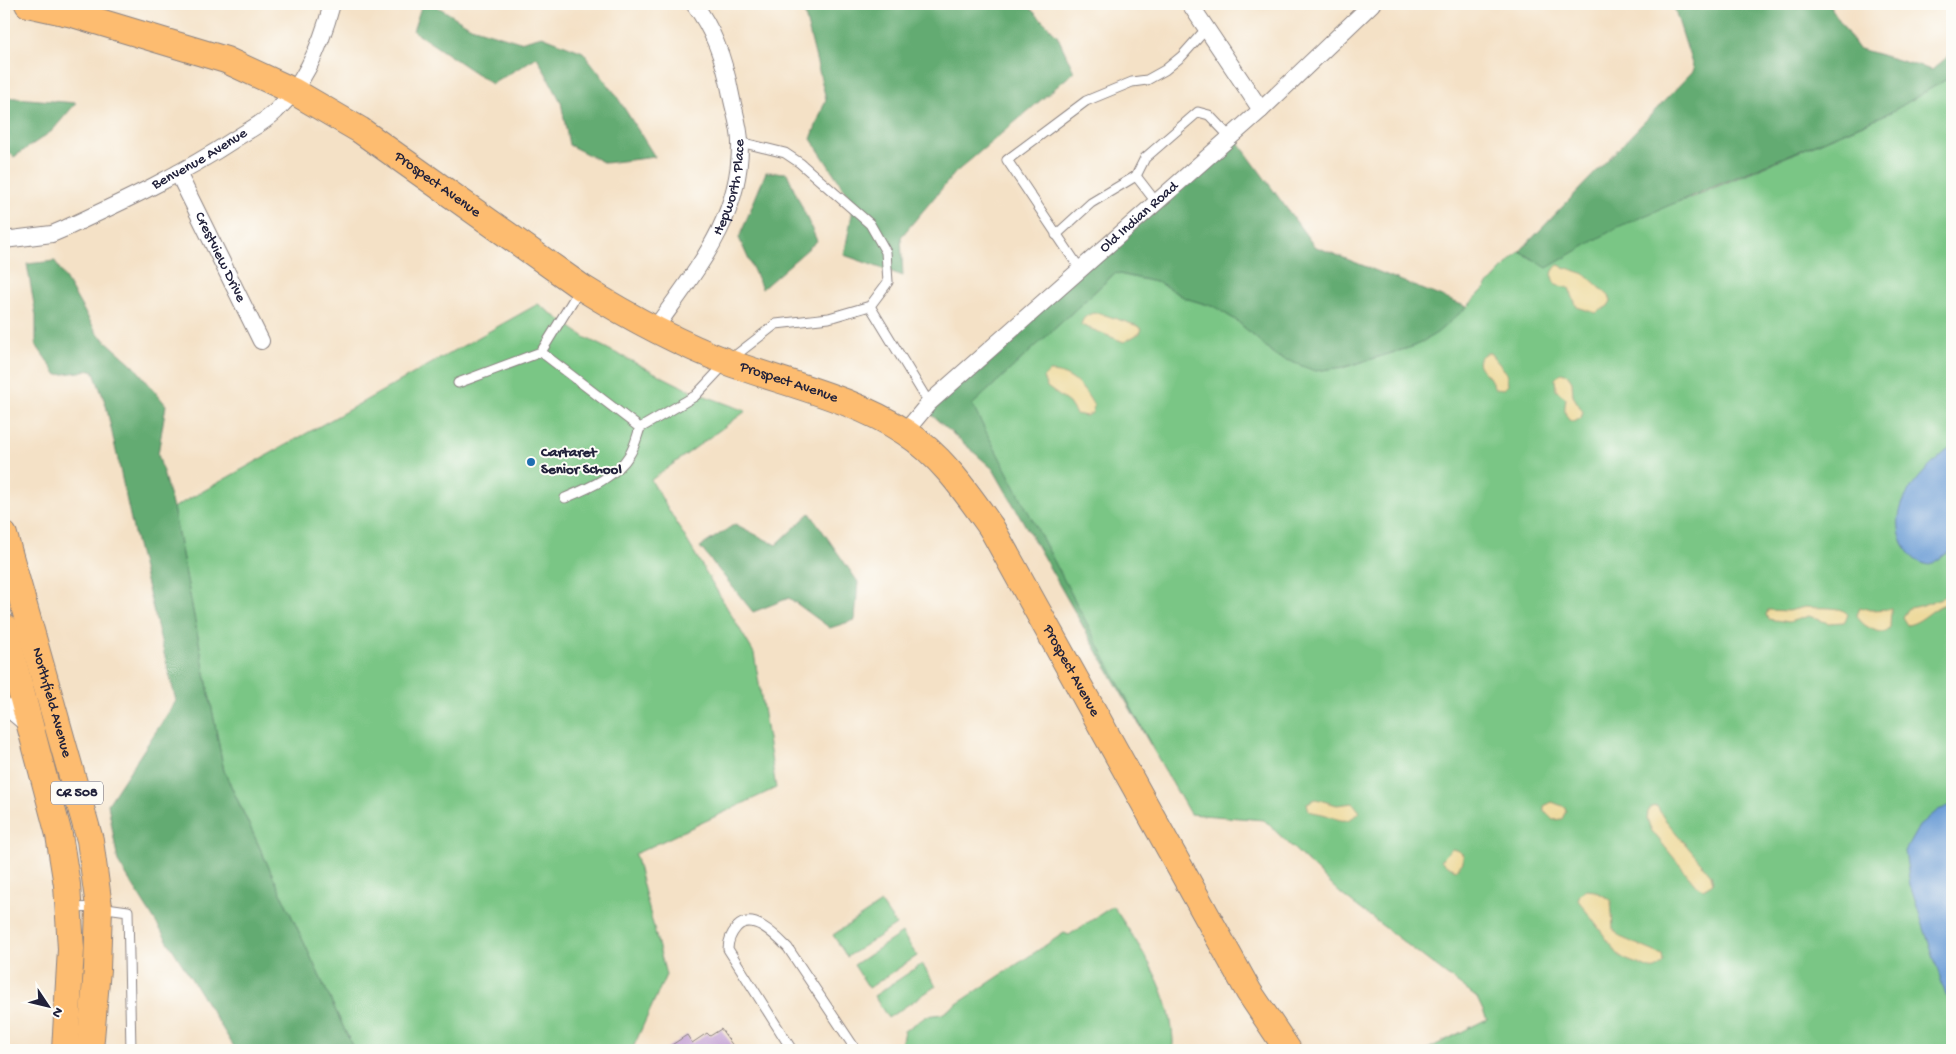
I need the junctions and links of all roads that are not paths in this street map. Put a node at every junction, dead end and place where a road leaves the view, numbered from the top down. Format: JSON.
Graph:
{"nodes":[{"id":1,"x":28,"y":4,"type":"edge"},
{"id":2,"x":332,"y":4,"type":"edge"},
{"id":3,"x":694,"y":4,"type":"edge"},
{"id":4,"x":1190,"y":4,"type":"edge"},
{"id":5,"x":1372,"y":4,"type":"edge"},
{"id":6,"x":1206,"y":28,"type":"junction"},
{"id":7,"x":293,"y":90,"type":"junction"},
{"id":8,"x":1261,"y":110,"type":"junction"},
{"id":9,"x":1230,"y":137,"type":"junction"},
{"id":10,"x":740,"y":142,"type":"junction"},
{"id":11,"x":178,"y":173,"type":"junction"},
{"id":12,"x":1136,"y":176,"type":"junction"},
{"id":13,"x":1156,"y":202,"type":"junction"},
{"id":14,"x":1056,"y":235,"type":"junction"},
{"id":15,"x":4,"y":240,"type":"edge"},
{"id":16,"x":1080,"y":269,"type":"junction"},
{"id":17,"x":581,"y":287,"type":"junction"},
{"id":18,"x":870,"y":306,"type":"junction"},
{"id":19,"x":654,"y":330,"type":"junction"},
{"id":20,"x":261,"y":341,"type":"dead end"},
{"id":21,"x":541,"y":352,"type":"junction"},
{"id":22,"x":727,"y":362,"type":"junction"},
{"id":23,"x":458,"y":383,"type":"dead end"},
{"id":24,"x":928,"y":403,"type":"junction"},
{"id":25,"x":640,"y":428,"type":"junction"},
{"id":26,"x":905,"y":432,"type":"junction"},
{"id":27,"x":565,"y":498,"type":"dead end"},
{"id":28,"x":4,"y":535,"type":"edge"},
{"id":29,"x":4,"y":627,"type":"edge"},
{"id":30,"x":33,"y":683,"type":"junction"},
{"id":31,"x":4,"y":705,"type":"edge"},
{"id":32,"x":32,"y":729,"type":"junction"},
{"id":33,"x":99,"y":907,"type":"junction"},
{"id":34,"x":69,"y":908,"type":"junction"},
{"id":35,"x":65,"y":1050,"type":"edge"},
{"id":36,"x":90,"y":1050,"type":"edge"},
{"id":37,"x":131,"y":1050,"type":"edge"},
{"id":38,"x":792,"y":1050,"type":"edge"},
{"id":39,"x":856,"y":1050,"type":"edge"},
{"id":40,"x":1288,"y":1050,"type":"edge"}],
"edges":[{"from":1,"to":7,"type":"main road","name":"Prospect Avenue"},
{"from":2,"to":7,"type":"street","name":"Benvenue Avenue"},
{"from":3,"to":10,"type":"street","name":"Hepworth Place"},
{"from":4,"to":6,"type":"street"},
{"from":5,"to":8,"type":"street","name":"Old Indian Road"},
{"from":6,"to":8,"type":"street"},
{"from":6,"to":14,"type":"lane"},
{"from":7,"to":11,"type":"street","name":"Benvenue Avenue"},
{"from":7,"to":17,"type":"main road","name":"Prospect Avenue"},
{"from":8,"to":9,"type":"street","name":"Old Indian Road"},
{"from":9,"to":12,"type":"lane"},
{"from":9,"to":13,"type":"street","name":"Old Indian Road"},
{"from":10,"to":18,"type":"lane"},
{"from":10,"to":19,"type":"street","name":"Hepworth Place"},
{"from":11,"to":15,"type":"street","name":"Benvenue Avenue"},
{"from":11,"to":20,"type":"street","name":"Crestview Drive"},
{"from":12,"to":13,"type":"lane"},
{"from":12,"to":14,"type":"lane"},
{"from":13,"to":16,"type":"street","name":"Old Indian Road"},
{"from":14,"to":16,"type":"lane"},
{"from":16,"to":24,"type":"street","name":"Old Indian Road"},
{"from":17,"to":19,"type":"main road","name":"Prospect Avenue"},
{"from":17,"to":21,"type":"lane"},
{"from":18,"to":22,"type":"lane"},
{"from":18,"to":24,"type":"lane"},
{"from":19,"to":22,"type":"main road","name":"Prospect Avenue"},
{"from":21,"to":23,"type":"lane"},
{"from":21,"to":25,"type":"lane"},
{"from":22,"to":25,"type":"lane"},
{"from":22,"to":26,"type":"main road","name":"Prospect Avenue"},
{"from":24,"to":26,"type":"street","name":"Old Indian Road"},
{"from":25,"to":27,"type":"lane"},
{"from":26,"to":40,"type":"main road","name":"Prospect Avenue"},
{"from":28,"to":30,"type":"main road","name":"Northfield Avenue","number":"CR 508"},
{"from":29,"to":30,"type":"main road","name":"Northfield Avenue","number":"CR 508"},
{"from":30,"to":32,"type":"main road","name":"Northfield Avenue","number":"CR 508"},
{"from":30,"to":33,"type":"main road","name":"Northfield Avenue","number":"CR 508"},
{"from":31,"to":32,"type":"street"},
{"from":32,"to":34,"type":"main road","name":"Northfield Avenue","number":"CR 508"},
{"from":33,"to":34,"type":"lane"},
{"from":33,"to":36,"type":"main road","name":"Northfield Avenue","number":"CR 508"},
{"from":33,"to":37,"type":"lane"},
{"from":34,"to":35,"type":"main road","name":"Northfield Avenue","number":"CR 508"},
{"from":38,"to":39,"type":"lane"}]}
